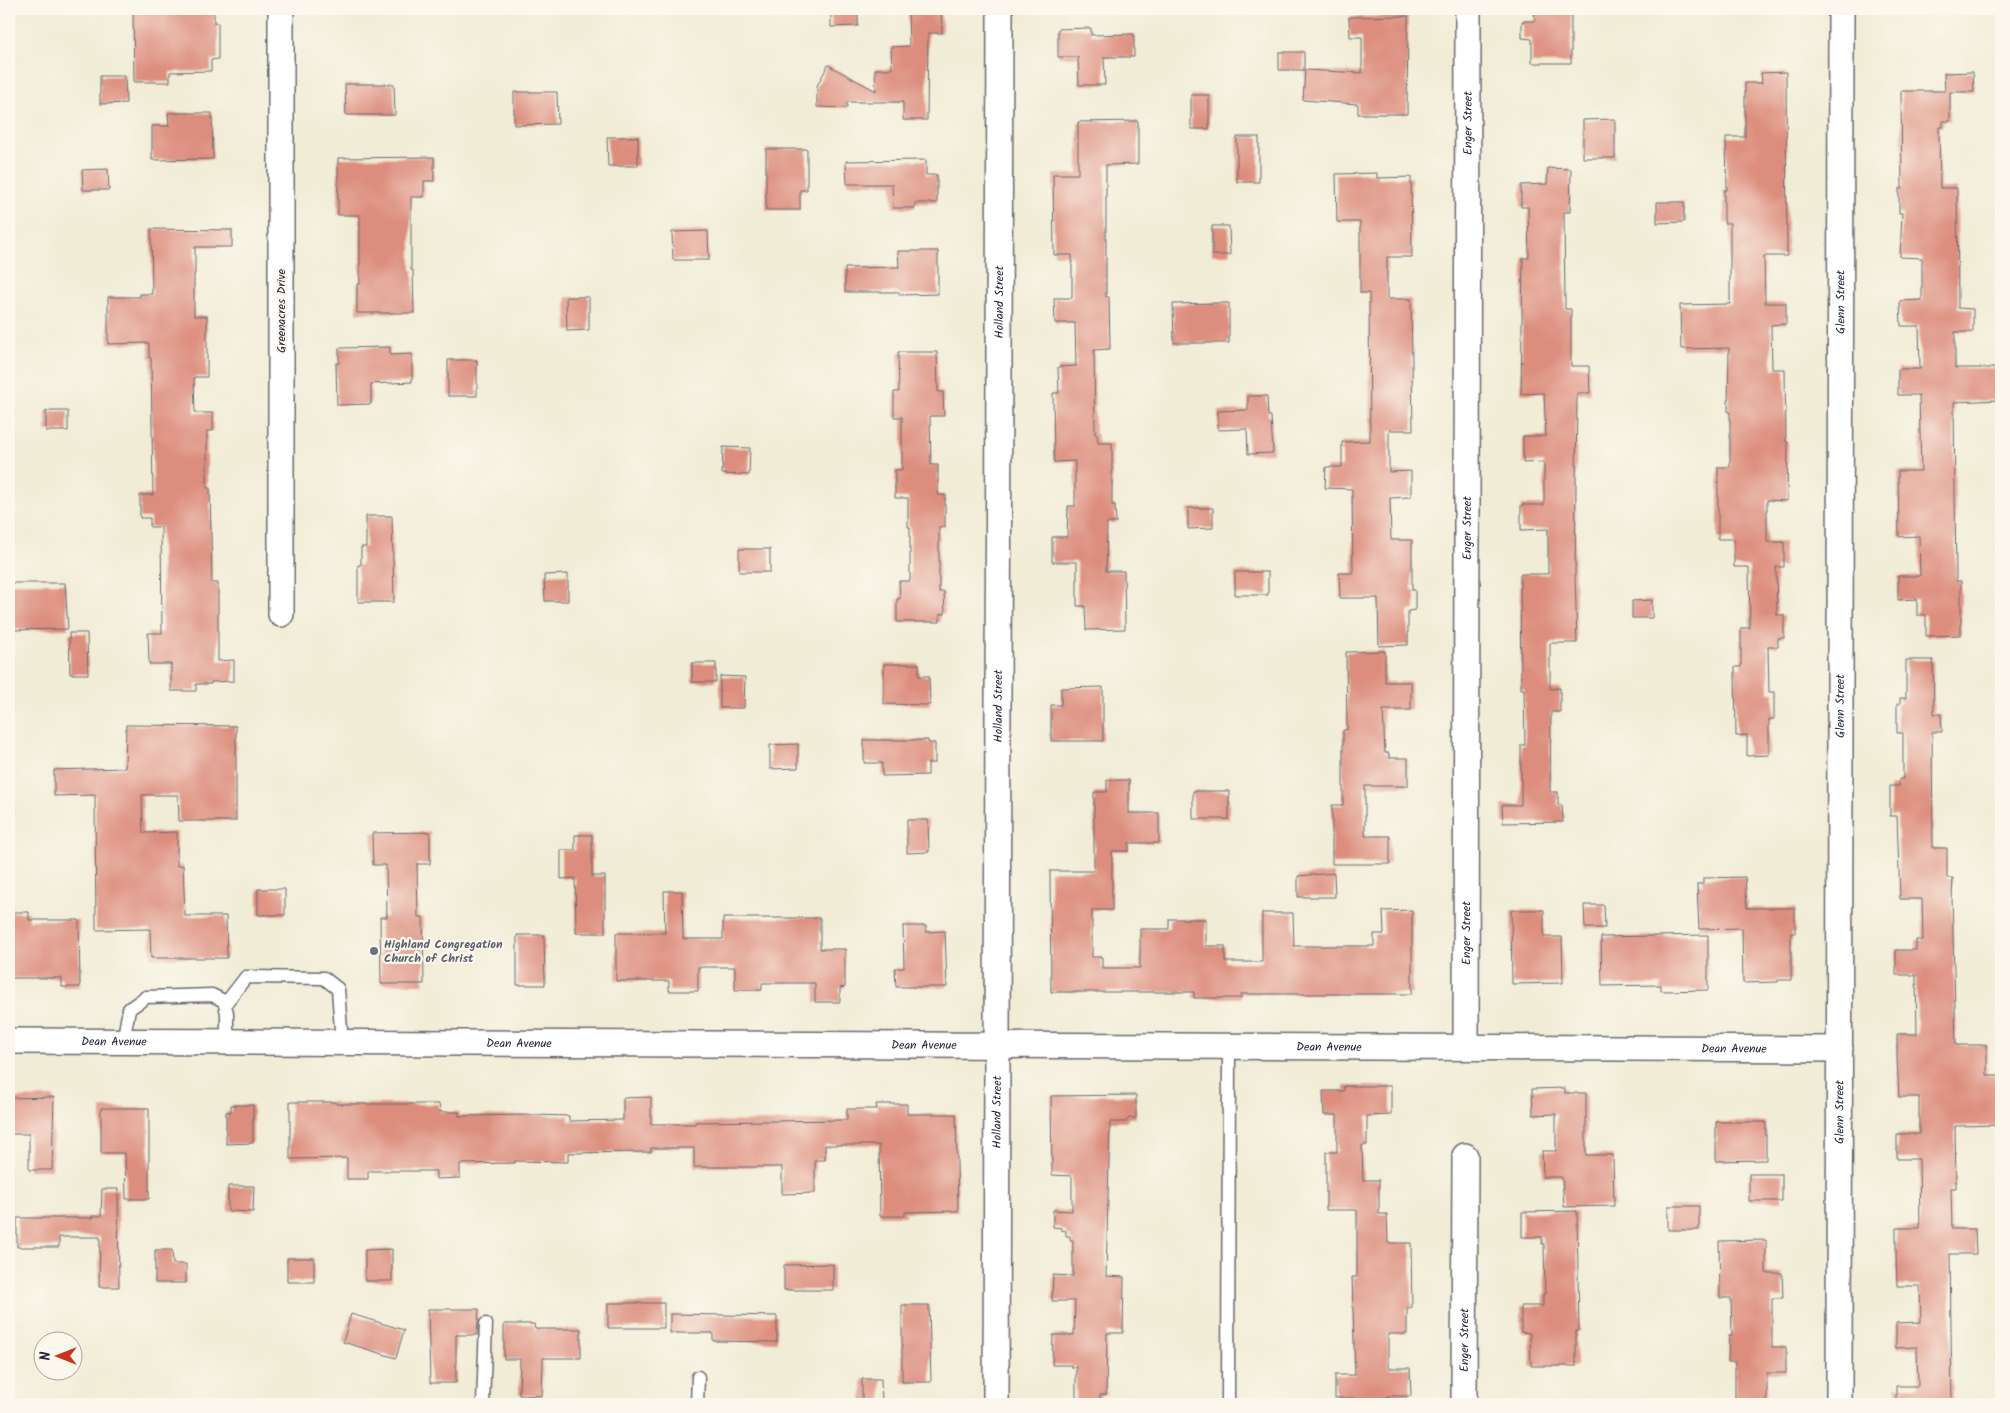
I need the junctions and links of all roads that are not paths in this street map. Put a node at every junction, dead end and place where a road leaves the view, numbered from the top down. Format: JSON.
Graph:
{"nodes":[{"id":1,"x":281,"y":9,"type":"edge"},
{"id":2,"x":1000,"y":9,"type":"edge"},
{"id":3,"x":1468,"y":9,"type":"edge"},
{"id":4,"x":1841,"y":9,"type":"edge"},
{"id":5,"x":281,"y":614,"type":"dead end"},
{"id":6,"x":225,"y":1004,"type":"junction"},
{"id":7,"x":9,"y":1041,"type":"edge"},
{"id":8,"x":123,"y":1042,"type":"junction"},
{"id":9,"x":227,"y":1042,"type":"junction"},
{"id":10,"x":342,"y":1043,"type":"junction"},
{"id":11,"x":997,"y":1045,"type":"junction"},
{"id":12,"x":1229,"y":1046,"type":"junction"},
{"id":13,"x":1466,"y":1047,"type":"junction"},
{"id":14,"x":1840,"y":1049,"type":"junction"},
{"id":15,"x":1465,"y":1156,"type":"dead end"},
{"id":16,"x":486,"y":1324,"type":"dead end"},
{"id":17,"x":698,"y":1377,"type":"dead end"},
{"id":18,"x":483,"y":1404,"type":"edge"},
{"id":19,"x":697,"y":1404,"type":"edge"},
{"id":20,"x":996,"y":1404,"type":"edge"},
{"id":21,"x":1228,"y":1404,"type":"edge"},
{"id":22,"x":1464,"y":1404,"type":"edge"},
{"id":23,"x":1839,"y":1404,"type":"edge"}],
"edges":[{"from":1,"to":5,"type":"street","name":"Greenacres Drive"},
{"from":2,"to":11,"type":"street","name":"Holland Street"},
{"from":3,"to":13,"type":"street","name":"Enger Street"},
{"from":4,"to":14,"type":"street","name":"Glenn Street"},
{"from":6,"to":8,"type":"lane"},
{"from":6,"to":9,"type":"lane"},
{"from":6,"to":10,"type":"lane"},
{"from":7,"to":8,"type":"street","name":"Dean Avenue"},
{"from":8,"to":9,"type":"street","name":"Dean Avenue"},
{"from":9,"to":10,"type":"street","name":"Dean Avenue"},
{"from":10,"to":11,"type":"street","name":"Dean Avenue"},
{"from":11,"to":12,"type":"street","name":"Dean Avenue"},
{"from":11,"to":20,"type":"street","name":"Holland Street"},
{"from":12,"to":13,"type":"street","name":"Dean Avenue"},
{"from":12,"to":21,"type":"lane"},
{"from":13,"to":14,"type":"street","name":"Dean Avenue"},
{"from":14,"to":23,"type":"street","name":"Glenn Street"},
{"from":15,"to":22,"type":"street","name":"Enger Street"},
{"from":16,"to":18,"type":"lane"},
{"from":17,"to":19,"type":"lane"}]}
